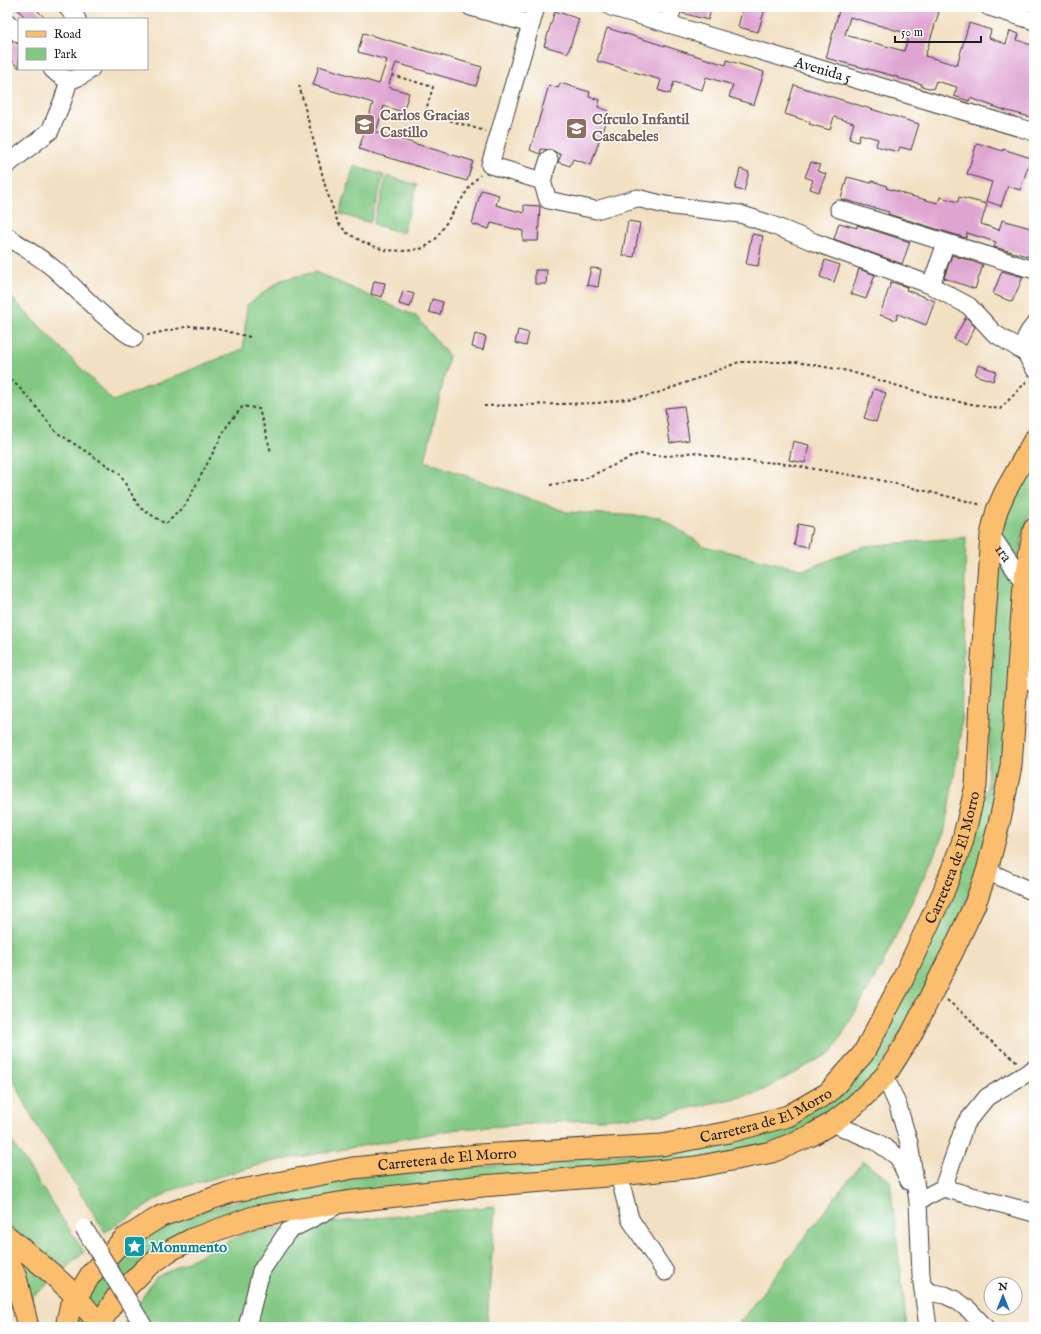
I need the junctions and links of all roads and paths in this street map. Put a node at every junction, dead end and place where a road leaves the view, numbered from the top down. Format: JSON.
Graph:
{"nodes":[{"id":1,"x":67,"y":7,"type":"edge"},
{"id":2,"x":471,"y":7,"type":"edge"},
{"id":3,"x":536,"y":7,"type":"edge"},
{"id":4,"x":611,"y":7,"type":"edge"},
{"id":5,"x":673,"y":7,"type":"edge"},
{"id":6,"x":989,"y":7,"type":"edge"},
{"id":7,"x":76,"y":18,"type":"edge"},
{"id":8,"x":1034,"y":21,"type":"edge"},
{"id":9,"x":7,"y":22,"type":"edge"},
{"id":10,"x":532,"y":24,"type":"junction"},
{"id":11,"x":668,"y":24,"type":"junction"},
{"id":12,"x":18,"y":33,"type":"edge"},
{"id":13,"x":53,"y":70,"type":"edge"},
{"id":14,"x":90,"y":70,"type":"edge"},
{"id":15,"x":392,"y":75,"type":"dead end"},
{"id":16,"x":69,"y":80,"type":"junction"},
{"id":17,"x":298,"y":85,"type":"dead end"},
{"id":18,"x":1034,"y":132,"type":"edge"},
{"id":19,"x":499,"y":135,"type":"junction"},
{"id":20,"x":549,"y":159,"type":"dead end"},
{"id":21,"x":7,"y":165,"type":"edge"},
{"id":22,"x":490,"y":165,"type":"junction"},
{"id":23,"x":542,"y":181,"type":"junction"},
{"id":24,"x":839,"y":209,"type":"dead end"},
{"id":25,"x":7,"y":236,"type":"edge"},
{"id":26,"x":946,"y":242,"type":"junction"},
{"id":27,"x":1034,"y":270,"type":"edge"},
{"id":28,"x":931,"y":285,"type":"junction"},
{"id":29,"x":1034,"y":325,"type":"edge"},
{"id":30,"x":250,"y":337,"type":"dead end"},
{"id":31,"x":134,"y":338,"type":"joint"},
{"id":32,"x":1024,"y":352,"type":"junction"},
{"id":33,"x":1032,"y":373,"type":"edge"},
{"id":34,"x":7,"y":375,"type":"edge"},
{"id":35,"x":484,"y":406,"type":"dead end"},
{"id":36,"x":1034,"y":440,"type":"edge"},
{"id":37,"x":271,"y":452,"type":"dead end"},
{"id":38,"x":550,"y":485,"type":"dead end"},
{"id":39,"x":997,"y":510,"type":"junction"},
{"id":40,"x":1034,"y":529,"type":"edge"},
{"id":41,"x":991,"y":535,"type":"junction"},
{"id":42,"x":1029,"y":583,"type":"edge"},
{"id":43,"x":1018,"y":669,"type":"junction"},
{"id":44,"x":1034,"y":684,"type":"edge"},
{"id":45,"x":987,"y":871,"type":"junction"},
{"id":46,"x":1034,"y":892,"type":"edge"},
{"id":47,"x":933,"y":990,"type":"junction"},
{"id":48,"x":1032,"y":1070,"type":"edge"},
{"id":49,"x":885,"y":1076,"type":"junction"},
{"id":50,"x":832,"y":1124,"type":"junction"},
{"id":51,"x":478,"y":1155,"type":"junction"},
{"id":52,"x":619,"y":1175,"type":"junction"},
{"id":53,"x":482,"y":1186,"type":"junction"},
{"id":54,"x":943,"y":1188,"type":"junction"},
{"id":55,"x":345,"y":1202,"type":"junction"},
{"id":56,"x":918,"y":1202,"type":"junction"},
{"id":57,"x":1034,"y":1213,"type":"edge"},
{"id":58,"x":84,"y":1228,"type":"dead end"},
{"id":59,"x":7,"y":1236,"type":"edge"},
{"id":60,"x":7,"y":1257,"type":"edge"},
{"id":61,"x":665,"y":1272,"type":"dead end"},
{"id":62,"x":51,"y":1273,"type":"junction"},
{"id":63,"x":91,"y":1274,"type":"junction"},
{"id":64,"x":923,"y":1288,"type":"junction"},
{"id":65,"x":77,"y":1297,"type":"junction"},
{"id":66,"x":99,"y":1326,"type":"edge"},
{"id":67,"x":28,"y":1327,"type":"edge"},
{"id":68,"x":66,"y":1327,"type":"edge"},
{"id":69,"x":144,"y":1327,"type":"edge"},
{"id":70,"x":247,"y":1327,"type":"edge"},
{"id":71,"x":928,"y":1327,"type":"edge"},
{"id":72,"x":985,"y":1327,"type":"edge"}],
"edges":[{"from":1,"to":7,"type":"street"},
{"from":2,"to":10,"type":"street"},
{"from":3,"to":10,"type":"street"},
{"from":4,"to":11,"type":"street","name":"Avenida 5"},
{"from":5,"to":11,"type":"street"},
{"from":6,"to":8,"type":"street"},
{"from":9,"to":12,"type":"street"},
{"from":10,"to":19,"type":"street"},
{"from":11,"to":18,"type":"street","name":"Avenida 5"},
{"from":13,"to":16,"type":"street"},
{"from":14,"to":16,"type":"street"},
{"from":15,"to":19,"type":"path"},
{"from":16,"to":21,"type":"street"},
{"from":17,"to":22,"type":"path"},
{"from":19,"to":22,"type":"street"},
{"from":20,"to":23,"type":"street"},
{"from":22,"to":23,"type":"street"},
{"from":23,"to":28,"type":"street"},
{"from":24,"to":26,"type":"street"},
{"from":25,"to":31,"type":"street"},
{"from":26,"to":27,"type":"street"},
{"from":26,"to":28,"type":"street"},
{"from":28,"to":32,"type":"street"},
{"from":29,"to":32,"type":"street"},
{"from":30,"to":31,"type":"path"},
{"from":32,"to":33,"type":"street"},
{"from":33,"to":35,"type":"path"},
{"from":34,"to":37,"type":"path"},
{"from":36,"to":39,"type":"main road","name":"Carretera de El Morro"},
{"from":38,"to":39,"type":"path"},
{"from":39,"to":41,"type":"main road","name":"Carretera de El Morro"},
{"from":40,"to":42,"type":"main road","name":"Carretera de El Morro"},
{"from":41,"to":42,"type":"street","name":"1ra"},
{"from":41,"to":51,"type":"main road","name":"Carretera de El Morro"},
{"from":42,"to":43,"type":"main road","name":"Carretera de El Morro"},
{"from":43,"to":44,"type":"street"},
{"from":43,"to":45,"type":"main road","name":"Carretera de El Morro"},
{"from":45,"to":46,"type":"street"},
{"from":45,"to":47,"type":"main road","name":"Carretera de El Morro"},
{"from":47,"to":48,"type":"path"},
{"from":47,"to":49,"type":"main road","name":"Carretera de El Morro"},
{"from":48,"to":54,"type":"street"},
{"from":49,"to":50,"type":"main road","name":"Carretera de El Morro"},
{"from":49,"to":56,"type":"street"},
{"from":50,"to":52,"type":"main road","name":"Carretera de El Morro"},
{"from":50,"to":56,"type":"street"},
{"from":51,"to":53,"type":"main road"},
{"from":51,"to":63,"type":"main road","name":"Carretera de El Morro"},
{"from":52,"to":53,"type":"main road","name":"Carretera de El Morro"},
{"from":52,"to":61,"type":"street"},
{"from":53,"to":55,"type":"main road","name":"Carretera de El Morro"},
{"from":54,"to":56,"type":"street"},
{"from":54,"to":57,"type":"street"},
{"from":55,"to":66,"type":"main road","name":"Carretera de El Morro"},
{"from":55,"to":70,"type":"street"},
{"from":56,"to":64,"type":"street"},
{"from":58,"to":69,"type":"street","bridge":true},
{"from":59,"to":62,"type":"main road"},
{"from":60,"to":67,"type":"main road"},
{"from":62,"to":63,"type":"main road"},
{"from":62,"to":65,"type":"main road"},
{"from":63,"to":65,"type":"main road","name":"Carretera de El Morro"},
{"from":64,"to":71,"type":"street"},
{"from":64,"to":72,"type":"street"},
{"from":65,"to":66,"type":"main road"},
{"from":65,"to":68,"type":"main road","name":"Carretera de El Morro"}]}
